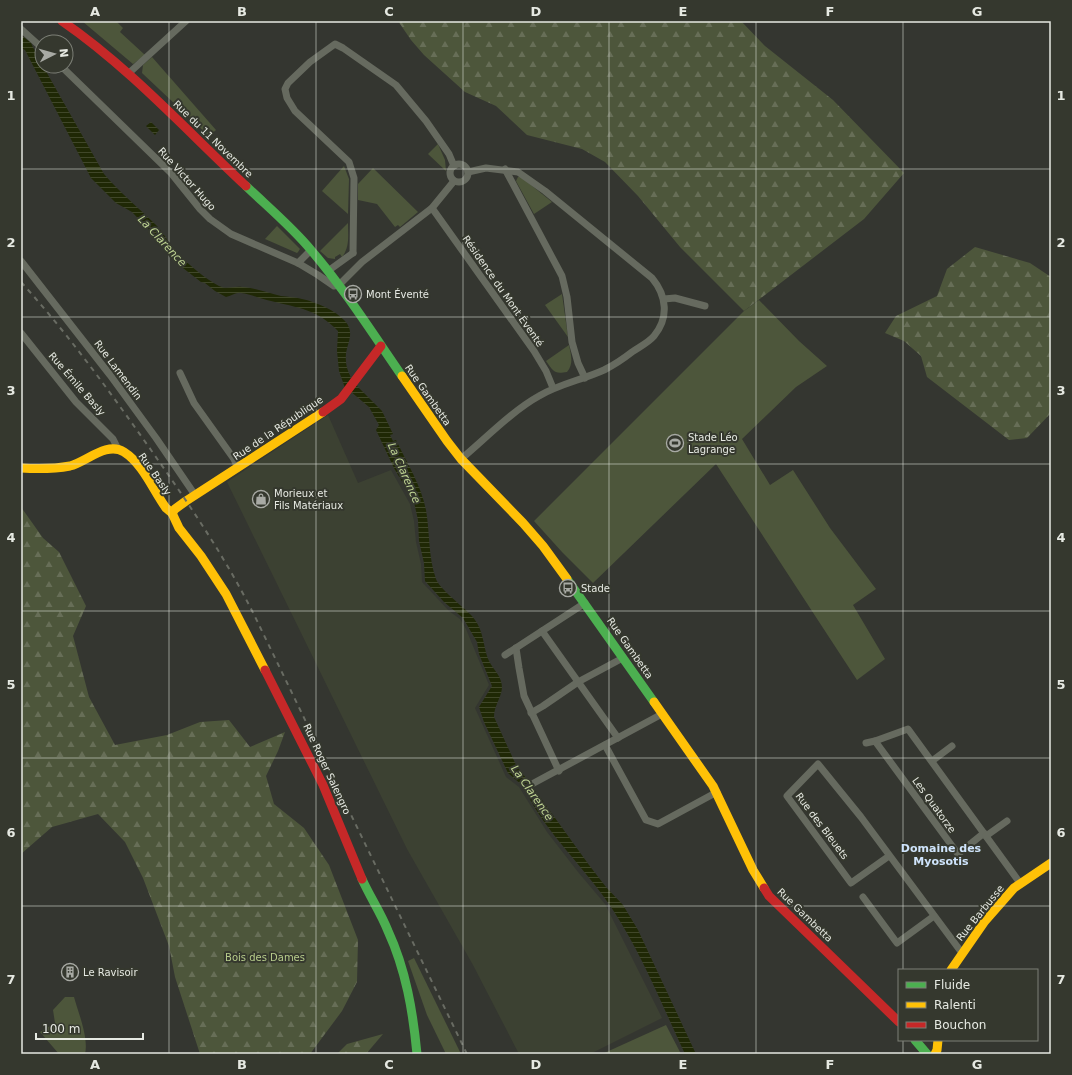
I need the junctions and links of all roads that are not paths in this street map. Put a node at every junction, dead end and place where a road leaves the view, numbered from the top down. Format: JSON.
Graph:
{"nodes":[{"id":1,"x":62,"y":21,"type":"edge"},
{"id":2,"x":186,"y":21,"type":"edge"},
{"id":3,"x":178,"y":24,"type":"edge"},
{"id":4,"x":21,"y":28,"type":"edge"},
{"id":5,"x":34,"y":40,"type":"edge"},
{"id":6,"x":129,"y":73,"type":"junction"},
{"id":7,"x":69,"y":74,"type":"edge"},
{"id":8,"x":454,"y":166,"type":"junction"},
{"id":9,"x":505,"y":169,"type":"junction"},
{"id":10,"x":468,"y":172,"type":"junction"},
{"id":11,"x":454,"y":181,"type":"junction"},
{"id":12,"x":432,"y":208,"type":"junction"},
{"id":13,"x":311,"y":250,"type":"junction"},
{"id":14,"x":352,"y":253,"type":"junction"},
{"id":15,"x":21,"y":261,"type":"edge"},
{"id":16,"x":362,"y":262,"type":"junction"},
{"id":17,"x":298,"y":263,"type":"junction"},
{"id":18,"x":328,"y":271,"type":"junction"},
{"id":19,"x":339,"y":285,"type":"junction"},
{"id":20,"x":664,"y":299,"type":"junction"},
{"id":21,"x":705,"y":306,"type":"dead end"},
{"id":22,"x":21,"y":333,"type":"edge"},
{"id":23,"x":381,"y":346,"type":"junction"},
{"id":24,"x":180,"y":373,"type":"dead end"},
{"id":25,"x":585,"y":378,"type":"junction"},
{"id":26,"x":553,"y":388,"type":"junction"},
{"id":27,"x":118,"y":449,"type":"junction"},
{"id":28,"x":462,"y":460,"type":"junction"},
{"id":29,"x":21,"y":468,"type":"edge"},
{"id":30,"x":238,"y":468,"type":"junction"},
{"id":31,"x":195,"y":495,"type":"junction"},
{"id":32,"x":172,"y":513,"type":"junction"},
{"id":33,"x":585,"y":603,"type":"junction"},
{"id":34,"x":542,"y":631,"type":"junction"},
{"id":35,"x":516,"y":648,"type":"junction"},
{"id":36,"x":505,"y":655,"type":"dead end"},
{"id":37,"x":623,"y":656,"type":"junction"},
{"id":38,"x":578,"y":682,"type":"junction"},
{"id":39,"x":531,"y":713,"type":"junction"},
{"id":40,"x":662,"y":714,"type":"junction"},
{"id":41,"x":618,"y":738,"type":"junction"},
{"id":42,"x":875,"y":741,"type":"junction"},
{"id":43,"x":866,"y":743,"type":"dead end"},
{"id":44,"x":605,"y":745,"type":"junction"},
{"id":45,"x":952,"y":746,"type":"dead end"},
{"id":46,"x":932,"y":761,"type":"junction"},
{"id":47,"x":559,"y":771,"type":"junction"},
{"id":48,"x":532,"y":784,"type":"dead end"},
{"id":49,"x":717,"y":792,"type":"junction"},
{"id":50,"x":1007,"y":821,"type":"dead end"},
{"id":51,"x":985,"y":835,"type":"junction"},
{"id":52,"x":889,"y":856,"type":"junction"},
{"id":53,"x":1051,"y":862,"type":"edge"},
{"id":54,"x":1020,"y":883,"type":"junction"},
{"id":55,"x":863,"y":897,"type":"dead end"},
{"id":56,"x":934,"y":916,"type":"junction"},
{"id":57,"x":962,"y":953,"type":"junction"},
{"id":58,"x":953,"y":969,"type":"edge"},
{"id":59,"x":898,"y":1021,"type":"edge"},
{"id":60,"x":916,"y":1041,"type":"edge"},
{"id":61,"x":938,"y":1041,"type":"edge"},
{"id":62,"x":417,"y":1054,"type":"edge"},
{"id":63,"x":928,"y":1054,"type":"edge"},
{"id":64,"x":935,"y":1054,"type":"edge"}],
"edges":[{"from":1,"to":6,"type":"main road","name":"Rue du 11 Novembre"},
{"from":2,"to":3,"type":"street"},
{"from":3,"to":6,"type":"street"},
{"from":4,"to":5,"type":"street"},
{"from":6,"to":13,"type":"main road","name":"Rue du 11 Novembre"},
{"from":7,"to":17,"type":"street","name":"Rue Victor Hugo"},
{"from":8,"to":10,"type":"street"},
{"from":8,"to":11,"type":"street"},
{"from":8,"to":14,"type":"street"},
{"from":9,"to":10,"type":"street"},
{"from":9,"to":20,"type":"street"},
{"from":9,"to":25,"type":"street"},
{"from":10,"to":11,"type":"street"},
{"from":11,"to":12,"type":"street"},
{"from":12,"to":16,"type":"street"},
{"from":12,"to":26,"type":"street","name":"Résidence du Mont Éventé"},
{"from":13,"to":17,"type":"street"},
{"from":13,"to":18,"type":"main road","name":"Rue du 11 Novembre"},
{"from":14,"to":16,"type":"street"},
{"from":14,"to":18,"type":"street"},
{"from":15,"to":31,"type":"street","name":"Rue Lamendin"},
{"from":16,"to":19,"type":"street"},
{"from":17,"to":19,"type":"street","name":"Rue Victor Hugo"},
{"from":18,"to":19,"type":"main road","name":"Rue du 11 Novembre"},
{"from":19,"to":23,"type":"main road","name":"Rue Gambetta"},
{"from":20,"to":21,"type":"street"},
{"from":20,"to":25,"type":"street"},
{"from":22,"to":27,"type":"street","name":"Rue Émile Basly"},
{"from":23,"to":28,"type":"main road","name":"Rue Gambetta"},
{"from":23,"to":30,"type":"main road","name":"Rue de la République"},
{"from":24,"to":30,"type":"street"},
{"from":25,"to":26,"type":"street"},
{"from":26,"to":28,"type":"street"},
{"from":27,"to":29,"type":"main road"},
{"from":27,"to":32,"type":"main road","name":"Rue Basly"},
{"from":28,"to":33,"type":"main road","name":"Rue Gambetta"},
{"from":30,"to":31,"type":"main road","name":"Rue de la République"},
{"from":31,"to":32,"type":"main road","name":"Rue de la République"},
{"from":32,"to":62,"type":"main road","name":"Rue Roger Salengro"},
{"from":33,"to":34,"type":"street"},
{"from":33,"to":37,"type":"main road","name":"Rue Gambetta"},
{"from":34,"to":35,"type":"street"},
{"from":34,"to":38,"type":"street"},
{"from":35,"to":36,"type":"street"},
{"from":35,"to":39,"type":"street"},
{"from":37,"to":38,"type":"street"},
{"from":37,"to":40,"type":"main road","name":"Rue Gambetta"},
{"from":38,"to":39,"type":"street"},
{"from":38,"to":41,"type":"street"},
{"from":39,"to":47,"type":"street"},
{"from":40,"to":41,"type":"street"},
{"from":40,"to":49,"type":"main road","name":"Rue Gambetta"},
{"from":41,"to":44,"type":"street"},
{"from":42,"to":43,"type":"street"},
{"from":42,"to":46,"type":"street"},
{"from":42,"to":51,"type":"street","name":"Les Quatorze"},
{"from":44,"to":47,"type":"street"},
{"from":44,"to":49,"type":"street"},
{"from":45,"to":46,"type":"street"},
{"from":46,"to":51,"type":"street"},
{"from":47,"to":48,"type":"street"},
{"from":49,"to":59,"type":"main road","name":"Rue Gambetta"},
{"from":50,"to":51,"type":"street","name":"Les Quatorze"},
{"from":51,"to":54,"type":"street"},
{"from":52,"to":52,"type":"street","name":"Rue des Bleuets"},
{"from":52,"to":56,"type":"street","name":"Rue des Bleuets"},
{"from":53,"to":54,"type":"main road","name":"Rue Barbusse"},
{"from":54,"to":57,"type":"main road","name":"Rue Barbusse"},
{"from":55,"to":56,"type":"street"},
{"from":56,"to":57,"type":"street","name":"Rue des Bleuets"},
{"from":57,"to":58,"type":"main road","name":"Rue Barbusse"},
{"from":60,"to":63,"type":"main road"},
{"from":61,"to":64,"type":"main road"}]}
